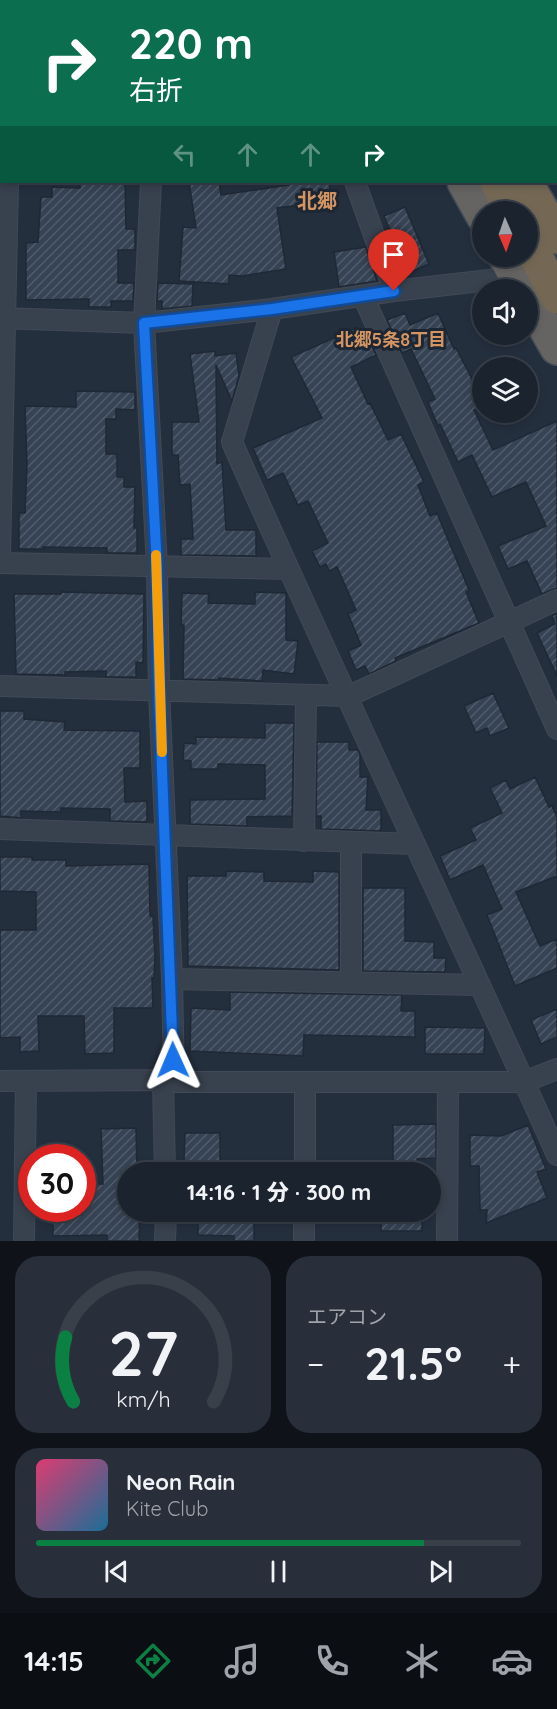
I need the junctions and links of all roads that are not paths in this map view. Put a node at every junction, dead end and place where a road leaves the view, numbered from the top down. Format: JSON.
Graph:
{"nodes":[{"id":1,"x":8,"y":183,"type":"edge"},
{"id":2,"x":151,"y":183,"type":"edge"},
{"id":3,"x":355,"y":183,"type":"edge"},
{"id":4,"x":465,"y":183,"type":"edge"},
{"id":5,"x":498,"y":183,"type":"edge"},
{"id":6,"x":527,"y":183,"type":"edge"},
{"id":7,"x":475,"y":201,"type":"edge"},
{"id":8,"x":506,"y":201,"type":"edge"},
{"id":9,"x":557,"y":237,"type":"edge"},
{"id":10,"x":538,"y":261,"type":"edge"},
{"id":11,"x":472,"y":284,"type":"edge"},
{"id":12,"x":394,"y":291,"type":"junction"},
{"id":13,"x":363,"y":296,"type":"junction"},
{"id":14,"x":557,"y":297,"type":"edge"},
{"id":15,"x":272,"y":309,"type":"junction"},
{"id":16,"x":538,"y":315,"type":"edge"},
{"id":17,"x":3,"y":318,"type":"edge"},
{"id":18,"x":144,"y":323,"type":"junction"},
{"id":19,"x":557,"y":348,"type":"edge"},
{"id":20,"x":0,"y":554,"type":"edge"},
{"id":21,"x":0,"y":562,"type":"edge"},
{"id":22,"x":157,"y":567,"type":"junction"},
{"id":23,"x":288,"y":569,"type":"junction"},
{"id":24,"x":557,"y":600,"type":"edge"},
{"id":25,"x":508,"y":623,"type":"junction"},
{"id":26,"x":0,"y":686,"type":"edge"},
{"id":27,"x":159,"y":691,"type":"junction"},
{"id":28,"x":306,"y":696,"type":"junction"},
{"id":29,"x":349,"y":696,"type":"junction"},
{"id":30,"x":557,"y":729,"type":"edge"},
{"id":31,"x":0,"y":829,"type":"edge"},
{"id":32,"x":165,"y":834,"type":"junction"},
{"id":33,"x":304,"y":841,"type":"junction"},
{"id":34,"x":351,"y":842,"type":"junction"},
{"id":35,"x":415,"y":844,"type":"junction"},
{"id":36,"x":172,"y":980,"type":"junction"},
{"id":37,"x":351,"y":982,"type":"junction"},
{"id":38,"x":480,"y":985,"type":"junction"},
{"id":39,"x":557,"y":1069,"type":"edge"},
{"id":40,"x":174,"y":1080,"type":"junction"},
{"id":41,"x":0,"y":1081,"type":"edge"},
{"id":42,"x":26,"y":1081,"type":"junction"},
{"id":43,"x":306,"y":1082,"type":"junction"},
{"id":44,"x":525,"y":1082,"type":"junction"},
{"id":45,"x":448,"y":1083,"type":"junction"},
{"id":46,"x":557,"y":1155,"type":"edge"},
{"id":47,"x":165,"y":1162,"type":"edge"},
{"id":48,"x":305,"y":1162,"type":"edge"},
{"id":49,"x":165,"y":1222,"type":"edge"},
{"id":50,"x":304,"y":1222,"type":"edge"},
{"id":51,"x":24,"y":1241,"type":"edge"},
{"id":52,"x":165,"y":1241,"type":"edge"},
{"id":53,"x":304,"y":1241,"type":"edge"},
{"id":54,"x":447,"y":1241,"type":"edge"}],
"edges":[{"from":1,"to":17,"type":"street"},
{"from":2,"to":18,"type":"street"},
{"from":3,"to":12,"type":"street"},
{"from":4,"to":7,"type":"highway"},
{"from":5,"to":8,"type":"highway"},
{"from":6,"to":9,"type":"highway"},
{"from":10,"to":14,"type":"highway"},
{"from":11,"to":12,"type":"street"},
{"from":12,"to":13,"type":"street"},
{"from":13,"to":15,"type":"street"},
{"from":13,"to":25,"type":"street"},
{"from":15,"to":18,"type":"street"},
{"from":15,"to":23,"type":"street"},
{"from":16,"to":19,"type":"highway"},
{"from":17,"to":18,"type":"street"},
{"from":17,"to":20,"type":"street"},
{"from":18,"to":22,"type":"street"},
{"from":21,"to":22,"type":"street"},
{"from":22,"to":23,"type":"street"},
{"from":22,"to":27,"type":"street"},
{"from":23,"to":29,"type":"street"},
{"from":24,"to":25,"type":"street"},
{"from":25,"to":29,"type":"street"},
{"from":25,"to":30,"type":"street"},
{"from":26,"to":27,"type":"street"},
{"from":27,"to":28,"type":"street"},
{"from":27,"to":32,"type":"street"},
{"from":28,"to":29,"type":"street"},
{"from":28,"to":33,"type":"street"},
{"from":29,"to":35,"type":"street"},
{"from":31,"to":32,"type":"street"},
{"from":32,"to":33,"type":"street"},
{"from":32,"to":36,"type":"street"},
{"from":33,"to":34,"type":"street"},
{"from":34,"to":35,"type":"street"},
{"from":34,"to":37,"type":"street"},
{"from":35,"to":38,"type":"street"},
{"from":36,"to":37,"type":"street"},
{"from":36,"to":40,"type":"street"},
{"from":37,"to":38,"type":"street"},
{"from":38,"to":44,"type":"street"},
{"from":39,"to":44,"type":"street"},
{"from":40,"to":42,"type":"street"},
{"from":40,"to":43,"type":"street"},
{"from":40,"to":47,"type":"street"},
{"from":41,"to":42,"type":"street"},
{"from":42,"to":51,"type":"street"},
{"from":43,"to":45,"type":"street"},
{"from":43,"to":48,"type":"street"},
{"from":44,"to":45,"type":"street"},
{"from":44,"to":46,"type":"street"},
{"from":45,"to":54,"type":"street"},
{"from":49,"to":52,"type":"street"},
{"from":50,"to":53,"type":"street"}]}
